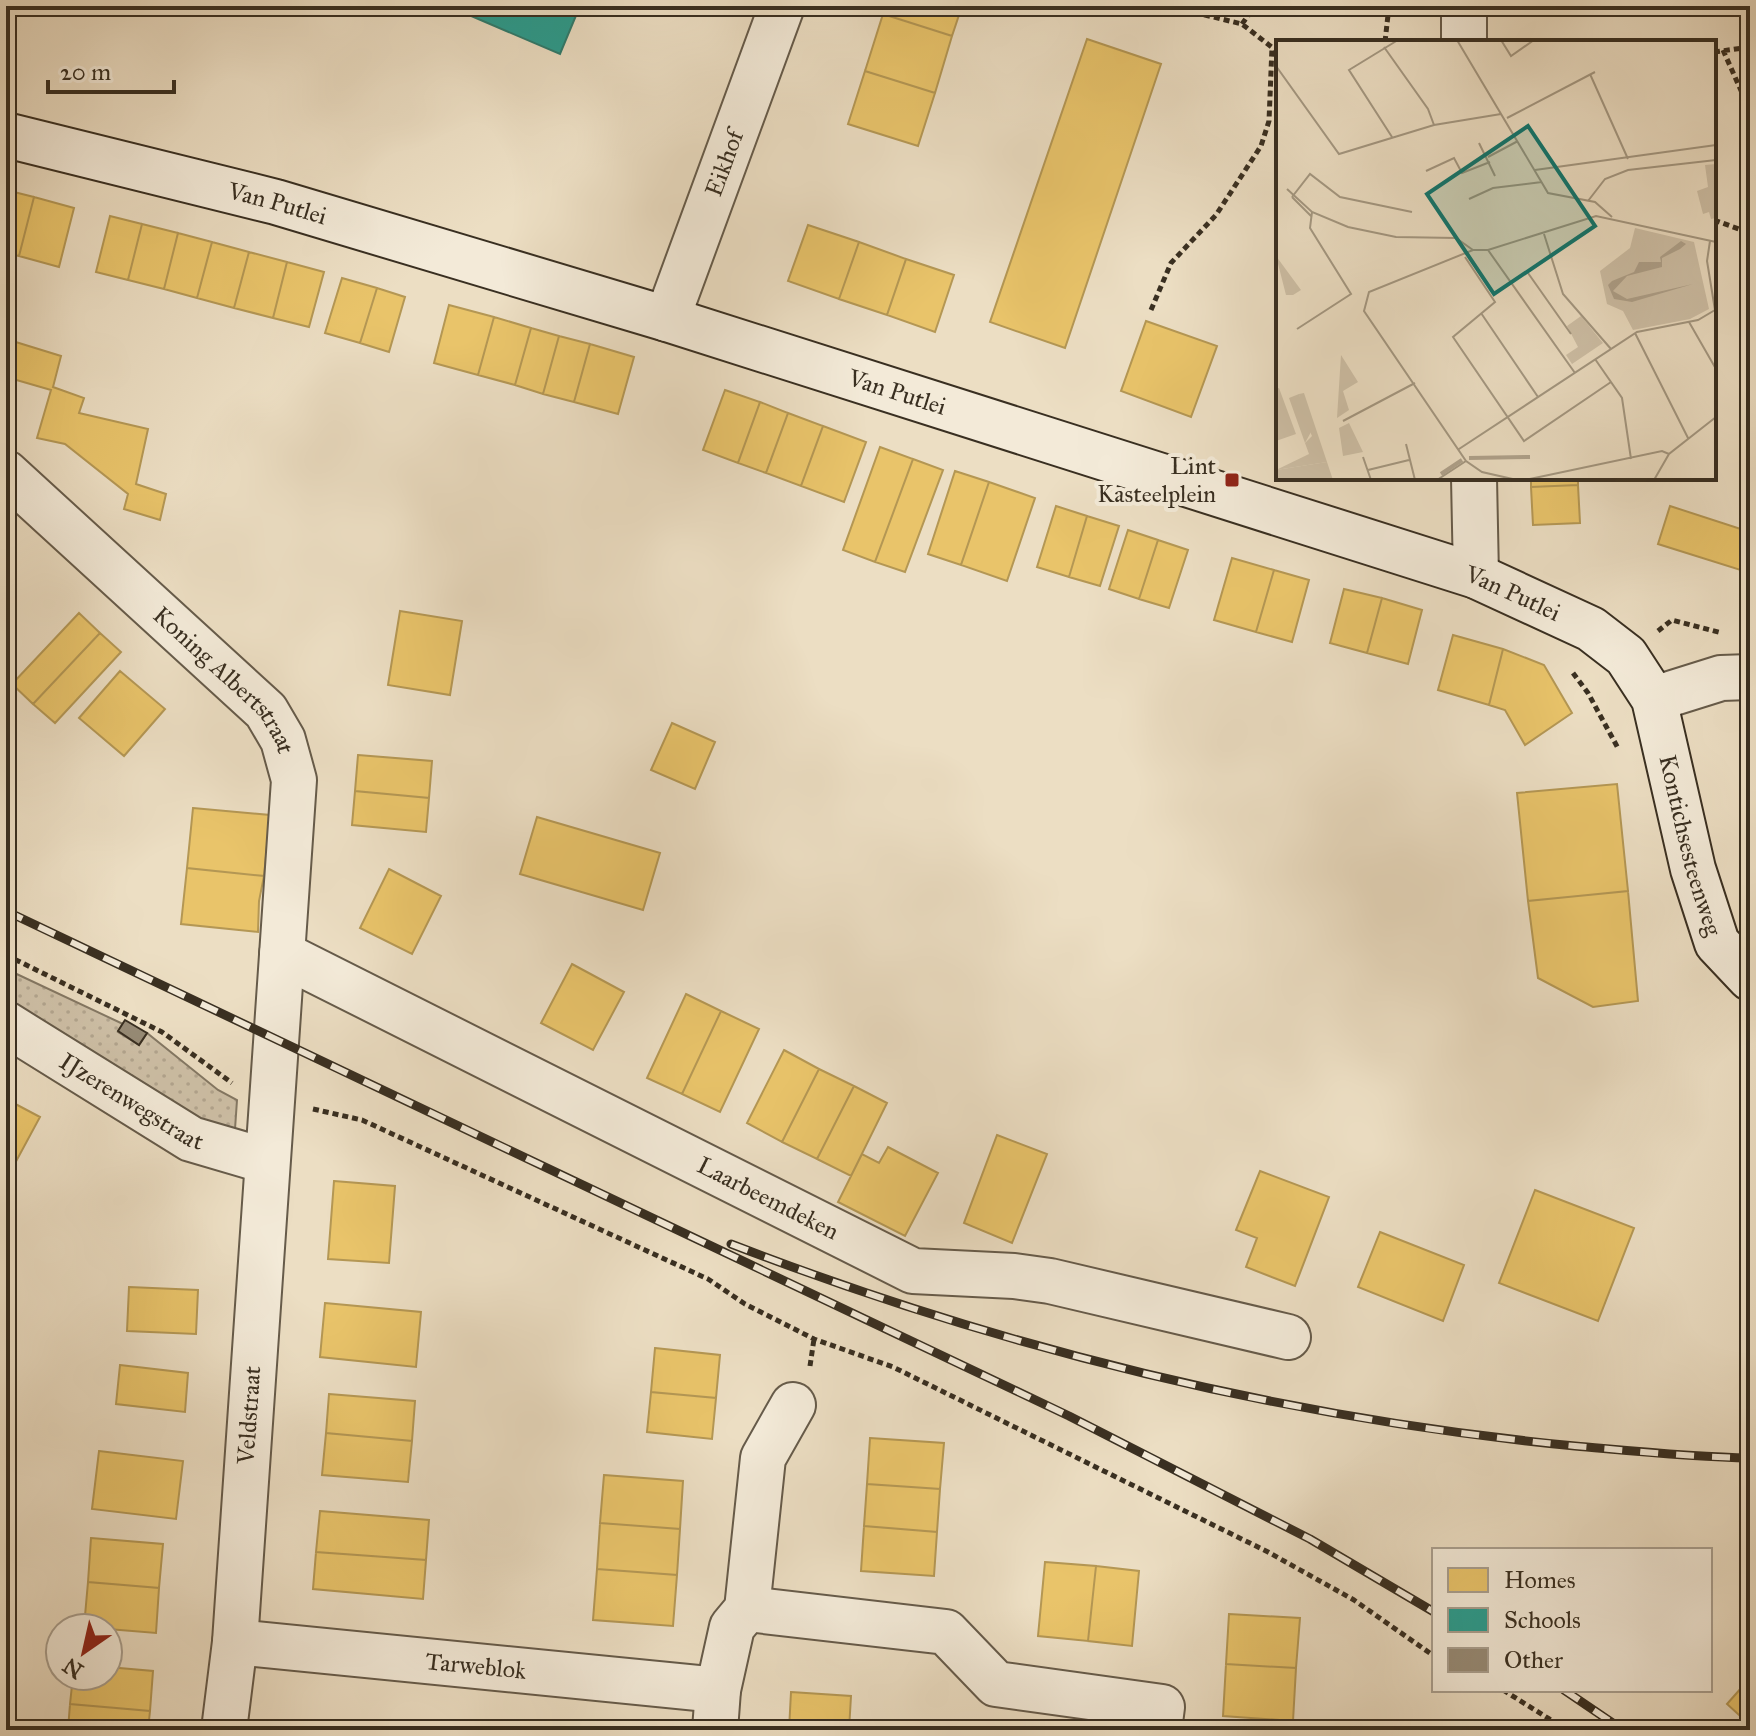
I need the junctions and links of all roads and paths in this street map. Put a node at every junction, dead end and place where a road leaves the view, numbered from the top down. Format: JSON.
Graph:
{"nodes":[{"id":1,"x":782,"y":6,"type":"edge"},
{"id":2,"x":1199,"y":6,"type":"edge"},
{"id":3,"x":1251,"y":6,"type":"edge"},
{"id":4,"x":1389,"y":6,"type":"edge"},
{"id":5,"x":1464,"y":6,"type":"edge"},
{"id":6,"x":1242,"y":24,"type":"junction"},
{"id":7,"x":1385,"y":40,"type":"edge"},
{"id":8,"x":1464,"y":40,"type":"edge"},
{"id":9,"x":1272,"y":47,"type":"junction"},
{"id":10,"x":1750,"y":47,"type":"edge"},
{"id":11,"x":1276,"y":50,"type":"edge"},
{"id":12,"x":1723,"y":50,"type":"junction"},
{"id":13,"x":1716,"y":52,"type":"edge"},
{"id":14,"x":1750,"y":118,"type":"edge"},
{"id":15,"x":6,"y":135,"type":"edge"},
{"id":16,"x":1750,"y":217,"type":"edge"},
{"id":17,"x":1716,"y":221,"type":"edge"},
{"id":18,"x":1747,"y":232,"type":"edge"},
{"id":19,"x":1151,"y":310,"type":"dead end"},
{"id":20,"x":667,"y":319,"type":"junction"},
{"id":21,"x":6,"y":473,"type":"edge"},
{"id":22,"x":1474,"y":480,"type":"edge"},
{"id":23,"x":1476,"y":576,"type":"junction"},
{"id":24,"x":1750,"y":677,"type":"edge"},
{"id":25,"x":1654,"y":699,"type":"junction"},
{"id":26,"x":282,"y":954,"type":"junction"},
{"id":27,"x":6,"y":955,"type":"edge"},
{"id":28,"x":1750,"y":978,"type":"edge"},
{"id":29,"x":6,"y":1024,"type":"edge"},
{"id":30,"x":271,"y":1100,"type":"junction"},
{"id":31,"x":266,"y":1161,"type":"junction"},
{"id":32,"x":1288,"y":1337,"type":"dead end"},
{"id":33,"x":793,"y":1405,"type":"dead end"},
{"id":34,"x":747,"y":1609,"type":"junction"},
{"id":35,"x":235,"y":1642,"type":"junction"},
{"id":36,"x":1432,"y":1655,"type":"edge"},
{"id":37,"x":1506,"y":1692,"type":"edge"},
{"id":38,"x":716,"y":1710,"type":"edge"},
{"id":39,"x":224,"y":1730,"type":"edge"},
{"id":40,"x":1159,"y":1730,"type":"edge"},
{"id":41,"x":1567,"y":1730,"type":"edge"}],
"edges":[{"from":1,"to":20,"type":"street","name":"Eikhof"},
{"from":2,"to":6,"type":"path"},
{"from":3,"to":6,"type":"path"},
{"from":4,"to":7,"type":"path"},
{"from":5,"to":8,"type":"street"},
{"from":6,"to":9,"type":"path"},
{"from":9,"to":11,"type":"path"},
{"from":9,"to":19,"type":"path"},
{"from":10,"to":12,"type":"path"},
{"from":12,"to":13,"type":"path"},
{"from":12,"to":14,"type":"path"},
{"from":15,"to":20,"type":"street","name":"Van Putlei"},
{"from":16,"to":18,"type":"path"},
{"from":17,"to":18,"type":"path"},
{"from":20,"to":23,"type":"street","name":"Van Putlei"},
{"from":21,"to":26,"type":"street","name":"Koning Albertstraat"},
{"from":22,"to":23,"type":"street"},
{"from":23,"to":25,"type":"street","name":"Van Putlei"},
{"from":24,"to":25,"type":"street"},
{"from":25,"to":28,"type":"street","name":"Kontichsesteenweg"},
{"from":26,"to":30,"type":"street","name":"Koning Albertstraat"},
{"from":26,"to":32,"type":"street","name":"Laarbeemdeken"},
{"from":27,"to":30,"type":"path"},
{"from":29,"to":31,"type":"street","name":"IJzerenwegstraat"},
{"from":30,"to":31,"type":"street","name":"Veldstraat"},
{"from":30,"to":36,"type":"path"},
{"from":31,"to":35,"type":"street","name":"Veldstraat"},
{"from":33,"to":34,"type":"street","name":"Tarweblok"},
{"from":34,"to":38,"type":"street","name":"Tarweblok"},
{"from":34,"to":40,"type":"street"},
{"from":35,"to":38,"type":"street","name":"Tarweblok"},
{"from":35,"to":39,"type":"street","name":"Veldstraat"},
{"from":37,"to":41,"type":"path"}]}
